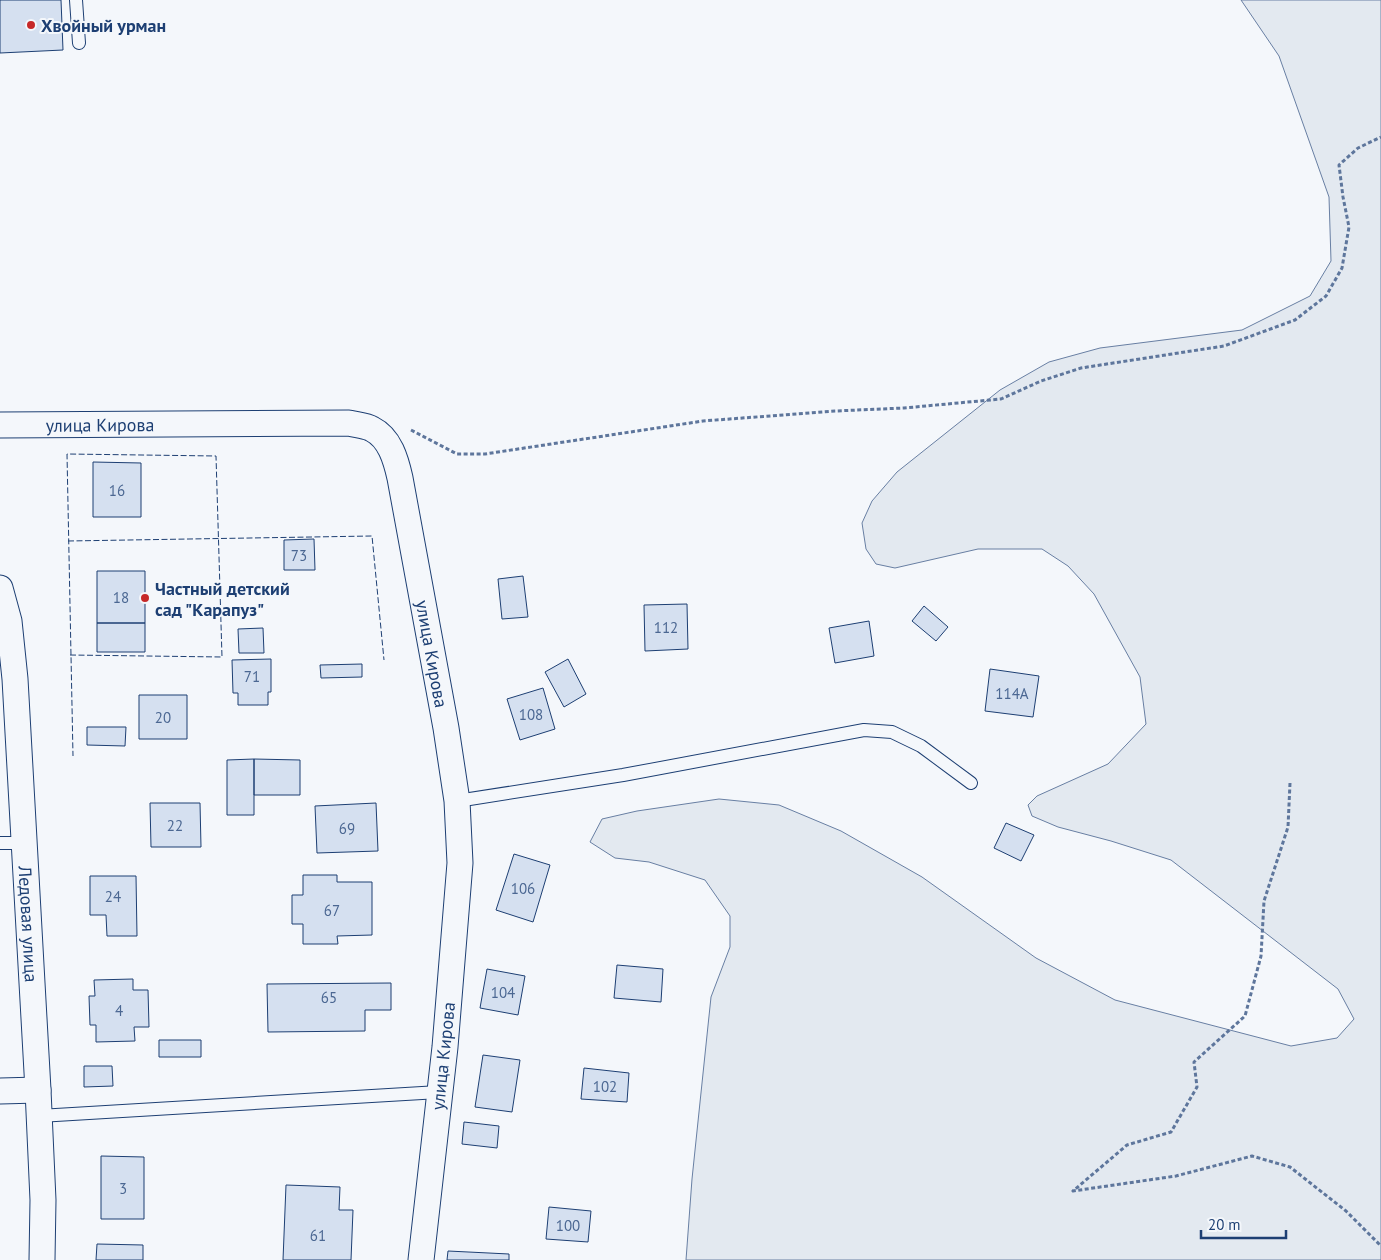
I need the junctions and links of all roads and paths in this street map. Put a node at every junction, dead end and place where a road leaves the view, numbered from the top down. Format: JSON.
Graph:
{"nodes":[{"id":1,"x":76,"y":0,"type":"edge"},
{"id":2,"x":80,"y":43,"type":"dead end"},
{"id":3,"x":1381,"y":137,"type":"edge"},
{"id":4,"x":0,"y":425,"type":"edge"},
{"id":5,"x":365,"y":427,"type":"junction"},
{"id":6,"x":0,"y":588,"type":"edge"},
{"id":7,"x":971,"y":783,"type":"dead end"},
{"id":8,"x":1290,"y":783,"type":"dead end"},
{"id":9,"x":457,"y":801,"type":"junction"},
{"id":10,"x":12,"y":843,"type":"edge"},
{"id":11,"x":0,"y":1090,"type":"edge"},
{"id":12,"x":38,"y":1090,"type":"junction"},
{"id":13,"x":439,"y":1092,"type":"junction"},
{"id":14,"x":39,"y":1116,"type":"junction"},
{"id":15,"x":1381,"y":1246,"type":"edge"},
{"id":16,"x":42,"y":1260,"type":"edge"},
{"id":17,"x":421,"y":1260,"type":"edge"}],
"edges":[{"from":1,"to":2,"type":"lane"},
{"from":3,"to":5,"type":"path"},
{"from":4,"to":5,"type":"street","name":"улица Кирова"},
{"from":5,"to":9,"type":"street","name":"улица Кирова"},
{"from":6,"to":10,"type":"street","name":"Ледовая улица"},
{"from":7,"to":9,"type":"lane"},
{"from":8,"to":15,"type":"path"},
{"from":9,"to":13,"type":"street","name":"улица Кирова"},
{"from":10,"to":12,"type":"street","name":"Ледовая улица"},
{"from":11,"to":12,"type":"street"},
{"from":12,"to":14,"type":"street","name":"Ледовая улица"},
{"from":13,"to":14,"type":"lane"},
{"from":13,"to":17,"type":"street","name":"улица Кирова"},
{"from":14,"to":16,"type":"street","name":"Ледовая улица"}]}
